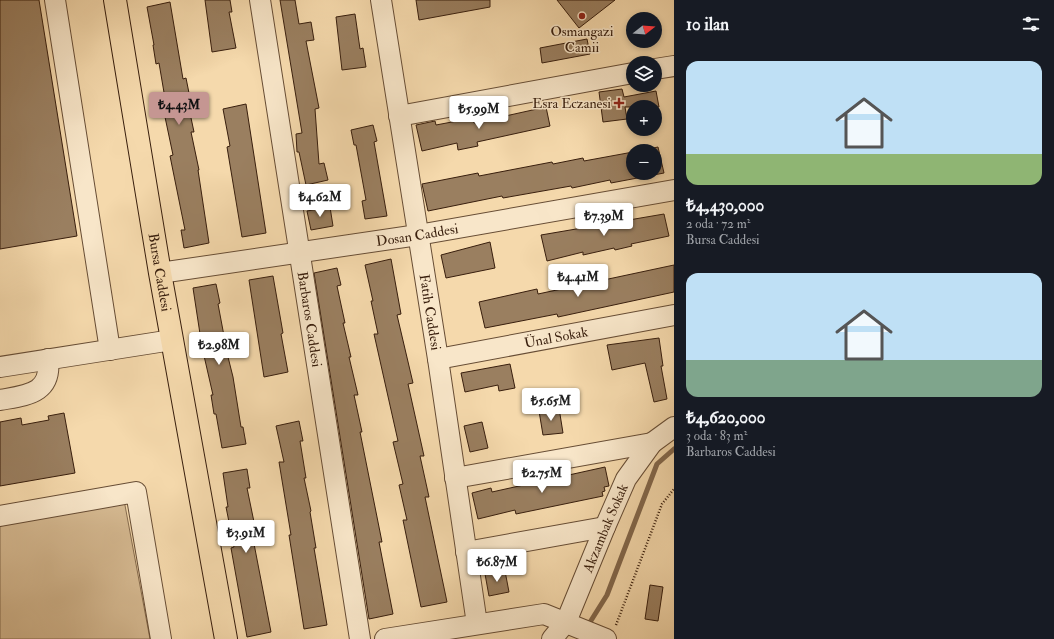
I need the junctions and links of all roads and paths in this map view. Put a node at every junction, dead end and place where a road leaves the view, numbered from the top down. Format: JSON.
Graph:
{"nodes":[{"id":1,"x":55,"y":0,"type":"edge"},
{"id":2,"x":115,"y":0,"type":"edge"},
{"id":3,"x":260,"y":0,"type":"edge"},
{"id":4,"x":381,"y":0,"type":"edge"},
{"id":5,"x":674,"y":66,"type":"edge"},
{"id":6,"x":662,"y":68,"type":"edge"},
{"id":7,"x":626,"y":74,"type":"edge"},
{"id":8,"x":399,"y":116,"type":"junction"},
{"id":9,"x":674,"y":190,"type":"edge"},
{"id":10,"x":418,"y":235,"type":"junction"},
{"id":11,"x":299,"y":254,"type":"junction"},
{"id":12,"x":160,"y":273,"type":"junction"},
{"id":13,"x":674,"y":315,"type":"edge"},
{"id":14,"x":172,"y":340,"type":"junction"},
{"id":15,"x":110,"y":350,"type":"junction"},
{"id":16,"x":438,"y":359,"type":"junction"},
{"id":17,"x":48,"y":360,"type":"junction"},
{"id":18,"x":0,"y":367,"type":"edge"},
{"id":19,"x":0,"y":400,"type":"edge"},
{"id":20,"x":674,"y":427,"type":"edge"},
{"id":21,"x":652,"y":443,"type":"junction"},
{"id":22,"x":455,"y":478,"type":"junction"},
{"id":23,"x":674,"y":489,"type":"edge"},
{"id":24,"x":0,"y":516,"type":"edge"},
{"id":25,"x":605,"y":527,"type":"junction"},
{"id":26,"x":466,"y":552,"type":"junction"},
{"id":27,"x":566,"y":622,"type":"junction"},
{"id":28,"x":477,"y":624,"type":"junction"},
{"id":29,"x":607,"y":636,"type":"edge"},
{"id":30,"x":161,"y":639,"type":"edge"},
{"id":31,"x":226,"y":639,"type":"edge"},
{"id":32,"x":360,"y":639,"type":"edge"},
{"id":33,"x":385,"y":639,"type":"edge"},
{"id":34,"x":552,"y":639,"type":"edge"}],
"edges":[{"from":1,"to":15,"type":"street"},
{"from":2,"to":12,"type":"main road","name":"Bursa Caddesi"},
{"from":3,"to":11,"type":"street","name":"Barbaros Caddesi"},
{"from":4,"to":8,"type":"street","name":"Fatih Caddesi"},
{"from":5,"to":6,"type":"street"},
{"from":7,"to":8,"type":"street"},
{"from":8,"to":10,"type":"street","name":"Fatih Caddesi"},
{"from":9,"to":10,"type":"street","name":"Dosan Caddesi"},
{"from":10,"to":11,"type":"street","name":"Dosan Caddesi"},
{"from":10,"to":16,"type":"street","name":"Fatih Caddesi"},
{"from":11,"to":12,"type":"street","name":"Dosan Caddesi"},
{"from":11,"to":32,"type":"street","name":"Barbaros Caddesi"},
{"from":12,"to":14,"type":"main road","name":"Bursa Caddesi"},
{"from":13,"to":16,"type":"street","name":"Ünal Sokak"},
{"from":14,"to":15,"type":"street"},
{"from":14,"to":31,"type":"main road","name":"Bursa Caddesi"},
{"from":15,"to":17,"type":"street"},
{"from":16,"to":22,"type":"street","name":"Fatih Caddesi"},
{"from":17,"to":18,"type":"street"},
{"from":17,"to":19,"type":"street"},
{"from":20,"to":21,"type":"street","name":"Akzambak Sokak"},
{"from":21,"to":22,"type":"street"},
{"from":21,"to":25,"type":"street","name":"Akzambak Sokak"},
{"from":22,"to":26,"type":"street","name":"Fatih Caddesi"},
{"from":23,"to":29,"type":"path"},
{"from":24,"to":30,"type":"street"},
{"from":25,"to":26,"type":"street"},
{"from":25,"to":27,"type":"street","name":"Akzambak Sokak"},
{"from":26,"to":28,"type":"street","name":"Fatih Caddesi"},
{"from":27,"to":28,"type":"street"},
{"from":27,"to":29,"type":"street"},
{"from":27,"to":34,"type":"street","name":"Akzambak Sokak"},
{"from":28,"to":33,"type":"street"}]}
